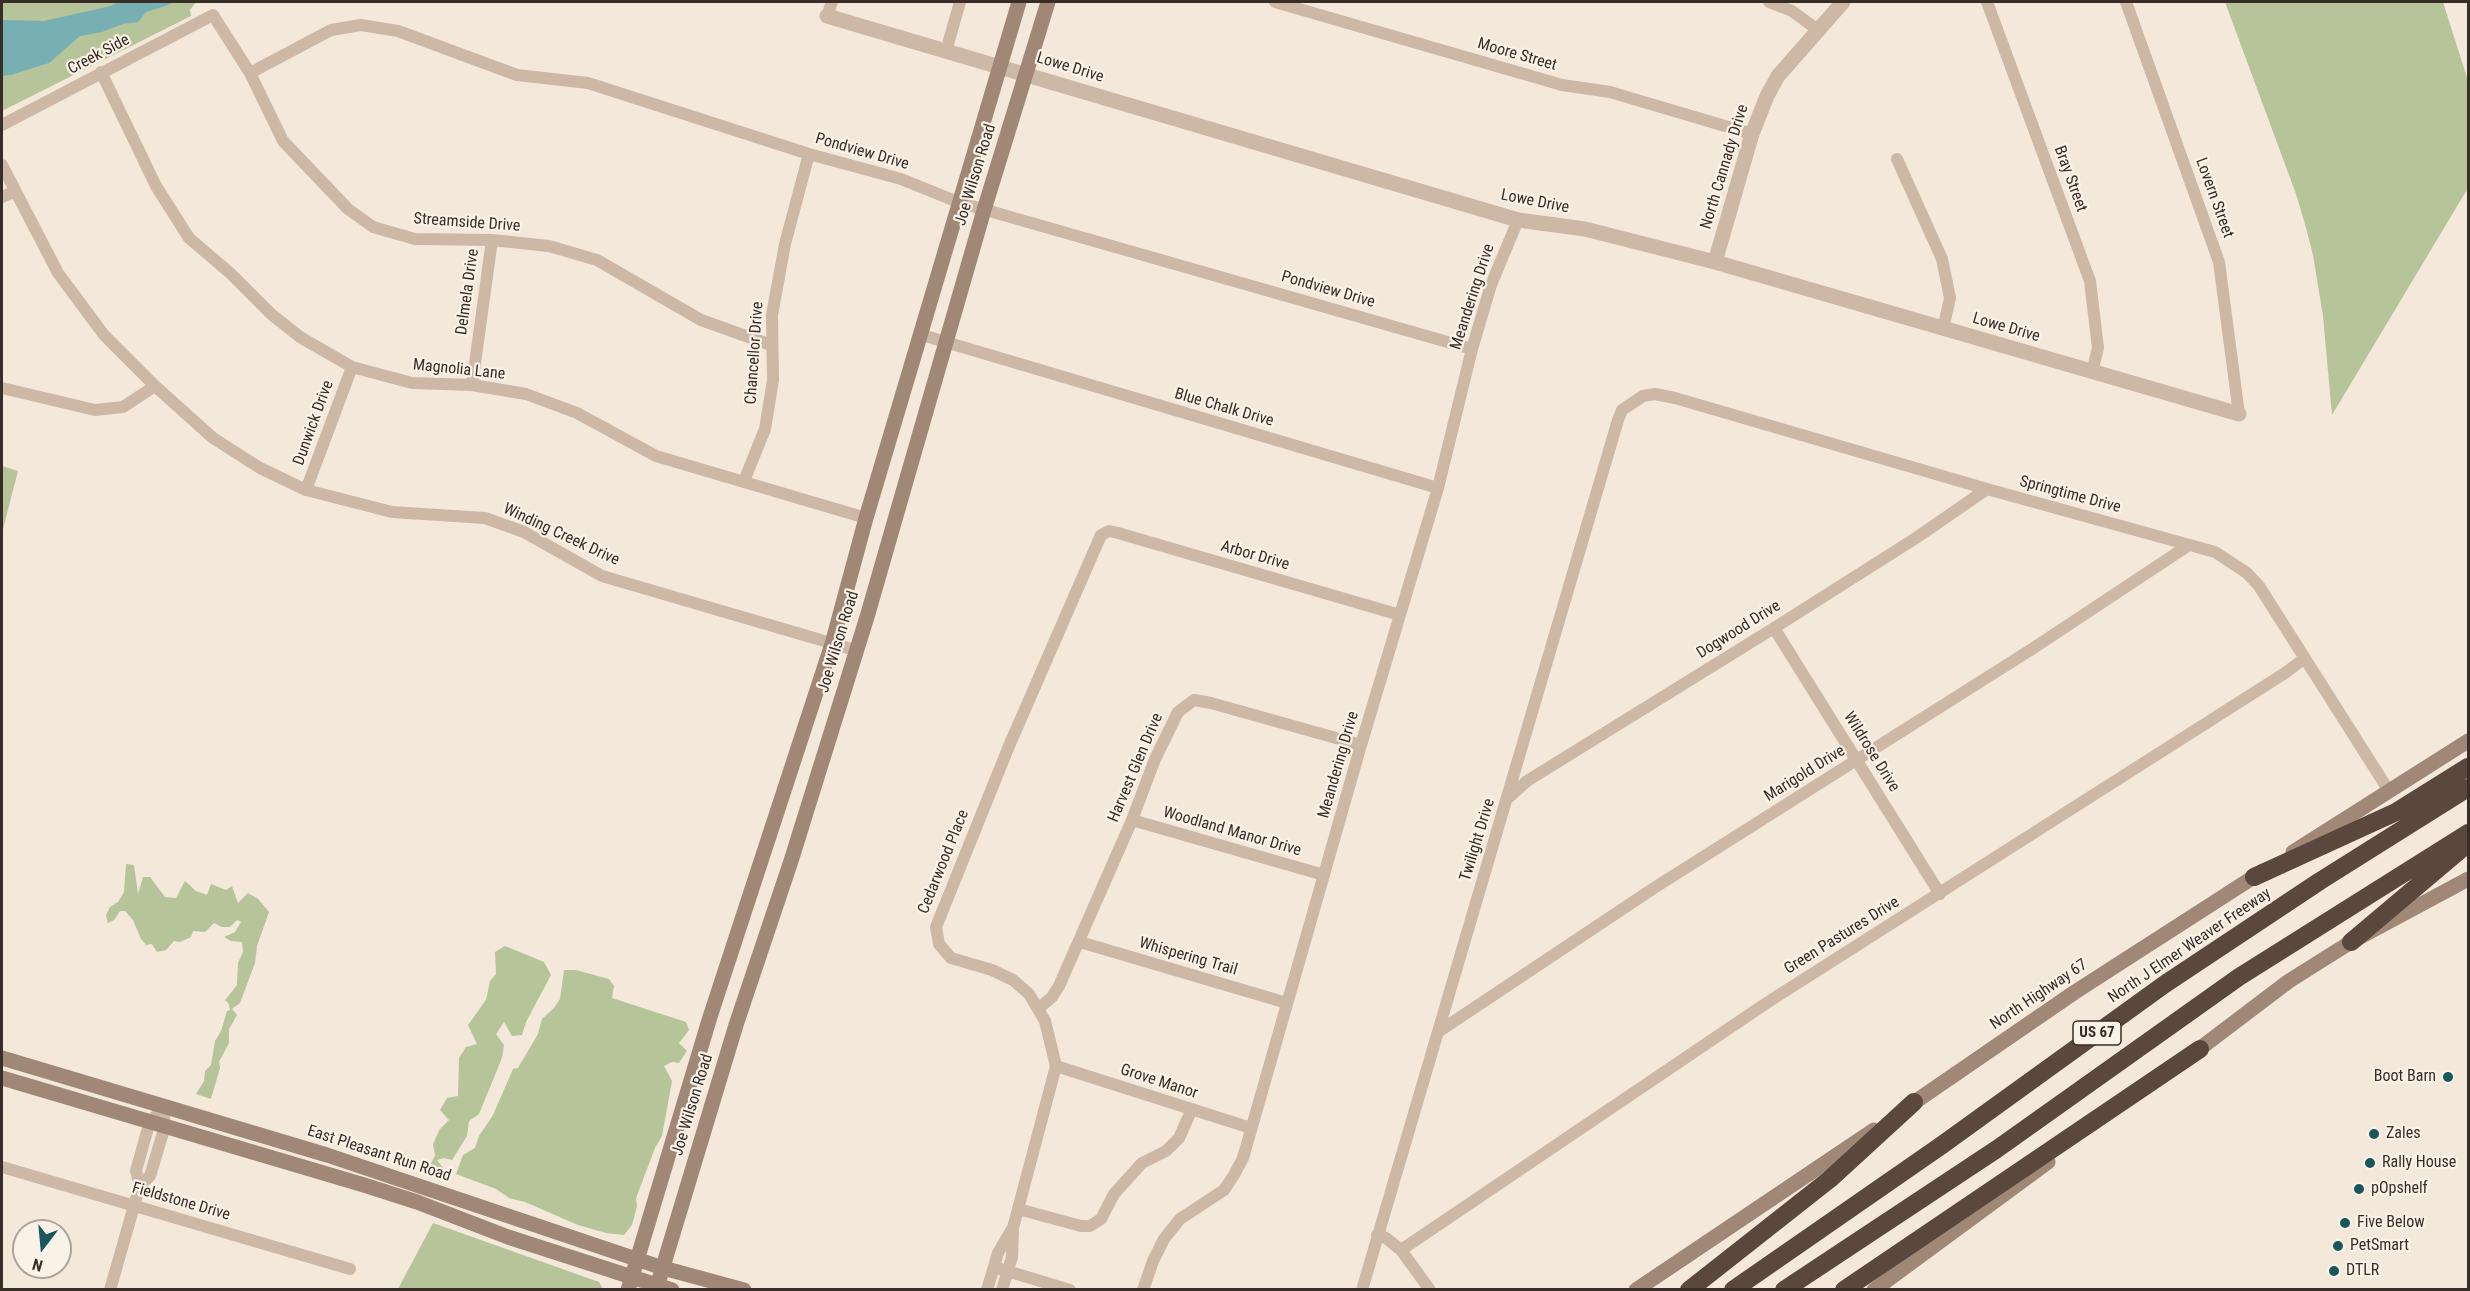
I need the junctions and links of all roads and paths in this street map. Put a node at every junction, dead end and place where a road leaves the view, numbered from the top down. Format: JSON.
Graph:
{"nodes":[{"id":1,"x":960,"y":2,"type":"edge"},
{"id":2,"x":1019,"y":2,"type":"edge"},
{"id":3,"x":1048,"y":2,"type":"edge"},
{"id":4,"x":1275,"y":2,"type":"edge"},
{"id":5,"x":1769,"y":2,"type":"edge"},
{"id":6,"x":1843,"y":2,"type":"edge"},
{"id":7,"x":1987,"y":2,"type":"edge"},
{"id":8,"x":2126,"y":2,"type":"edge"},
{"id":9,"x":830,"y":9,"type":"edge"},
{"id":10,"x":213,"y":15,"type":"joint"},
{"id":11,"x":1818,"y":30,"type":"junction"},
{"id":12,"x":946,"y":51,"type":"junction"},
{"id":13,"x":1001,"y":66,"type":"junction"},
{"id":14,"x":101,"y":72,"type":"junction"},
{"id":15,"x":250,"y":73,"type":"junction"},
{"id":16,"x":1027,"y":74,"type":"junction"},
{"id":17,"x":2,"y":125,"type":"edge"},
{"id":18,"x":1752,"y":134,"type":"junction"},
{"id":19,"x":809,"y":154,"type":"junction"},
{"id":20,"x":1897,"y":159,"type":"dead end"},
{"id":21,"x":2,"y":165,"type":"edge"},
{"id":22,"x":14,"y":192,"type":"junction"},
{"id":23,"x":2,"y":197,"type":"edge"},
{"id":24,"x":958,"y":202,"type":"junction"},
{"id":25,"x":984,"y":210,"type":"junction"},
{"id":26,"x":1518,"y":220,"type":"junction"},
{"id":27,"x":492,"y":240,"type":"junction"},
{"id":28,"x":1715,"y":262,"type":"junction"},
{"id":29,"x":1943,"y":329,"type":"junction"},
{"id":30,"x":922,"y":336,"type":"junction"},
{"id":31,"x":948,"y":343,"type":"junction"},
{"id":32,"x":771,"y":345,"type":"junction"},
{"id":33,"x":1472,"y":349,"type":"junction"},
{"id":34,"x":352,"y":367,"type":"junction"},
{"id":35,"x":2092,"y":372,"type":"junction"},
{"id":36,"x":472,"y":385,"type":"junction"},
{"id":37,"x":155,"y":386,"type":"junction"},
{"id":38,"x":2,"y":388,"type":"edge"},
{"id":39,"x":1631,"y":402,"type":"joint"},
{"id":40,"x":2239,"y":414,"type":"joint"},
{"id":41,"x":744,"y":481,"type":"junction"},
{"id":42,"x":1438,"y":488,"type":"junction"},
{"id":43,"x":1987,"y":489,"type":"junction"},
{"id":44,"x":306,"y":490,"type":"junction"},
{"id":45,"x":866,"y":518,"type":"junction"},
{"id":46,"x":1101,"y":535,"type":"joint"},
{"id":47,"x":2189,"y":544,"type":"junction"},
{"id":48,"x":1400,"y":615,"type":"junction"},
{"id":49,"x":1774,"y":628,"type":"junction"},
{"id":50,"x":832,"y":644,"type":"junction"},
{"id":51,"x":855,"y":650,"type":"junction"},
{"id":52,"x":2305,"y":658,"type":"junction"},
{"id":53,"x":2469,"y":741,"type":"edge"},
{"id":54,"x":1361,"y":745,"type":"junction"},
{"id":55,"x":1857,"y":762,"type":"junction"},
{"id":56,"x":2469,"y":767,"type":"edge"},
{"id":57,"x":2469,"y":788,"type":"edge"},
{"id":58,"x":2389,"y":791,"type":"junction"},
{"id":59,"x":1508,"y":798,"type":"junction"},
{"id":60,"x":1132,"y":820,"type":"junction"},
{"id":61,"x":2469,"y":833,"type":"edge"},
{"id":62,"x":2469,"y":843,"type":"edge"},
{"id":63,"x":1324,"y":875,"type":"junction"},
{"id":64,"x":2254,"y":877,"type":"junction"},
{"id":65,"x":2469,"y":879,"type":"edge"},
{"id":66,"x":1940,"y":894,"type":"junction"},
{"id":67,"x":1080,"y":942,"type":"junction"},
{"id":68,"x":2351,"y":942,"type":"junction"},
{"id":69,"x":1287,"y":1003,"type":"junction"},
{"id":70,"x":1039,"y":1008,"type":"junction"},
{"id":71,"x":1438,"y":1032,"type":"junction"},
{"id":72,"x":2200,"y":1048,"type":"junction"},
{"id":73,"x":2,"y":1058,"type":"edge"},
{"id":74,"x":1056,"y":1066,"type":"junction"},
{"id":75,"x":2,"y":1078,"type":"edge"},
{"id":76,"x":1914,"y":1102,"type":"junction"},
{"id":77,"x":164,"y":1107,"type":"junction"},
{"id":78,"x":1192,"y":1109,"type":"junction"},
{"id":79,"x":157,"y":1124,"type":"junction"},
{"id":80,"x":1251,"y":1128,"type":"junction"},
{"id":81,"x":2,"y":1167,"type":"edge"},
{"id":82,"x":135,"y":1206,"type":"junction"},
{"id":83,"x":1018,"y":1209,"type":"junction"},
{"id":84,"x":1012,"y":1228,"type":"junction"},
{"id":85,"x":1377,"y":1235,"type":"junction"},
{"id":86,"x":1401,"y":1250,"type":"junction"},
{"id":87,"x":638,"y":1259,"type":"junction"},
{"id":88,"x":994,"y":1267,"type":"junction"},
{"id":89,"x":663,"y":1268,"type":"junction"},
{"id":90,"x":350,"y":1269,"type":"dead end"},
{"id":91,"x":1008,"y":1271,"type":"junction"},
{"id":92,"x":630,"y":1284,"type":"edge"},
{"id":93,"x":662,"y":1288,"type":"edge"},
{"id":94,"x":110,"y":1290,"type":"edge"},
{"id":95,"x":744,"y":1290,"type":"edge"},
{"id":96,"x":987,"y":1290,"type":"edge"},
{"id":97,"x":1002,"y":1290,"type":"edge"},
{"id":98,"x":1070,"y":1290,"type":"edge"},
{"id":99,"x":1143,"y":1290,"type":"edge"},
{"id":100,"x":1362,"y":1290,"type":"edge"},
{"id":101,"x":1430,"y":1290,"type":"edge"},
{"id":102,"x":1636,"y":1290,"type":"edge"},
{"id":103,"x":1689,"y":1290,"type":"edge"},
{"id":104,"x":1733,"y":1290,"type":"edge"},
{"id":105,"x":1784,"y":1290,"type":"edge"},
{"id":106,"x":1844,"y":1290,"type":"edge"},
{"id":107,"x":1874,"y":1290,"type":"edge"}],
"edges":[{"from":1,"to":12,"type":"street"},
{"from":2,"to":13,"type":"main road","name":"Joe Wilson Road"},
{"from":3,"to":16,"type":"main road","name":"Joe Wilson Road"},
{"from":4,"to":18,"type":"street","name":"Moore Street"},
{"from":5,"to":11,"type":"street"},
{"from":6,"to":11,"type":"street","name":"North Cannady Drive"},
{"from":7,"to":35,"type":"street","name":"Bray Street"},
{"from":8,"to":40,"type":"street","name":"Lovern Street"},
{"from":9,"to":12,"type":"street","name":"Lowe Drive"},
{"from":10,"to":14,"type":"street","name":"Creek Side"},
{"from":10,"to":15,"type":"street","name":"Streamside Drive"},
{"from":11,"to":18,"type":"street","name":"North Cannady Drive"},
{"from":12,"to":13,"type":"street","name":"Lowe Drive"},
{"from":13,"to":16,"type":"street","name":"Lowe Drive"},
{"from":13,"to":24,"type":"main road","name":"Joe Wilson Road"},
{"from":14,"to":17,"type":"street","name":"Creek Side"},
{"from":14,"to":34,"type":"street","name":"Magnolia Lane"},
{"from":15,"to":19,"type":"street","name":"Pondview Drive"},
{"from":15,"to":27,"type":"street","name":"Streamside Drive"},
{"from":16,"to":25,"type":"main road","name":"Joe Wilson Road"},
{"from":16,"to":26,"type":"street","name":"Lowe Drive"},
{"from":18,"to":28,"type":"street","name":"North Cannady Drive"},
{"from":19,"to":24,"type":"street","name":"Pondview Drive"},
{"from":19,"to":32,"type":"street","name":"Chancellor Drive"},
{"from":20,"to":29,"type":"street"},
{"from":21,"to":22,"type":"street","name":"Winding Creek Drive"},
{"from":22,"to":23,"type":"street"},
{"from":22,"to":37,"type":"street","name":"Winding Creek Drive"},
{"from":24,"to":25,"type":"street","name":"Pondview Drive"},
{"from":24,"to":30,"type":"main road","name":"Joe Wilson Road"},
{"from":25,"to":31,"type":"main road","name":"Joe Wilson Road"},
{"from":25,"to":33,"type":"street","name":"Pondview Drive"},
{"from":26,"to":28,"type":"street","name":"Lowe Drive"},
{"from":26,"to":33,"type":"street","name":"Meandering Drive"},
{"from":27,"to":32,"type":"street","name":"Streamside Drive"},
{"from":27,"to":36,"type":"street","name":"Delmela Drive"},
{"from":28,"to":29,"type":"street","name":"Lowe Drive"},
{"from":29,"to":35,"type":"street","name":"Lowe Drive"},
{"from":30,"to":31,"type":"street","name":"Blue Chalk Drive"},
{"from":30,"to":45,"type":"main road","name":"Joe Wilson Road"},
{"from":31,"to":42,"type":"street","name":"Blue Chalk Drive"},
{"from":31,"to":51,"type":"main road","name":"Joe Wilson Road"},
{"from":32,"to":41,"type":"street","name":"Chancellor Drive"},
{"from":33,"to":42,"type":"street","name":"Meandering Drive"},
{"from":34,"to":36,"type":"street","name":"Magnolia Lane"},
{"from":34,"to":44,"type":"street","name":"Dunwick Drive"},
{"from":35,"to":40,"type":"street","name":"Lowe Drive"},
{"from":36,"to":41,"type":"street","name":"Magnolia Lane"},
{"from":37,"to":38,"type":"street"},
{"from":37,"to":44,"type":"street","name":"Winding Creek Drive"},
{"from":39,"to":43,"type":"street","name":"Springtime Drive"},
{"from":39,"to":59,"type":"street","name":"Twilight Drive"},
{"from":41,"to":45,"type":"street","name":"Magnolia Lane"},
{"from":42,"to":48,"type":"street","name":"Meandering Drive"},
{"from":43,"to":47,"type":"street","name":"Springtime Drive"},
{"from":43,"to":49,"type":"street","name":"Dogwood Drive"},
{"from":44,"to":50,"type":"street","name":"Winding Creek Drive"},
{"from":45,"to":50,"type":"main road","name":"Joe Wilson Road"},
{"from":46,"to":48,"type":"street","name":"Arbor Drive"},
{"from":46,"to":70,"type":"street","name":"Cedarwood Place"},
{"from":47,"to":52,"type":"street","name":"Springtime Drive"},
{"from":47,"to":55,"type":"street","name":"Marigold Drive"},
{"from":48,"to":54,"type":"street","name":"Meandering Drive"},
{"from":49,"to":55,"type":"street","name":"Wildrose Drive"},
{"from":49,"to":59,"type":"street","name":"Dogwood Drive"},
{"from":50,"to":51,"type":"street","name":"Winding Creek Drive"},
{"from":50,"to":87,"type":"main road","name":"Joe Wilson Road"},
{"from":51,"to":89,"type":"main road","name":"Joe Wilson Road"},
{"from":52,"to":58,"type":"street","name":"Springtime Drive"},
{"from":52,"to":66,"type":"street","name":"Green Pastures Drive"},
{"from":53,"to":58,"type":"main road","name":"North Highway 67"},
{"from":54,"to":60,"type":"street","name":"Harvest Glen Drive"},
{"from":54,"to":63,"type":"street","name":"Meandering Drive"},
{"from":55,"to":66,"type":"street","name":"Wildrose Drive"},
{"from":55,"to":71,"type":"street","name":"Marigold Drive"},
{"from":56,"to":64,"type":"highway"},
{"from":57,"to":104,"type":"highway","name":"North J Elmer Weaver Freeway","number":"US 67"},
{"from":58,"to":64,"type":"main road","name":"North Highway 67"},
{"from":59,"to":71,"type":"street","name":"Twilight Drive"},
{"from":60,"to":63,"type":"street","name":"Woodland Manor Drive"},
{"from":60,"to":67,"type":"street","name":"Harvest Glen Drive"},
{"from":61,"to":105,"type":"highway","number":"US 67"},
{"from":62,"to":68,"type":"highway"},
{"from":63,"to":69,"type":"street","name":"Meandering Drive"},
{"from":64,"to":76,"type":"main road","name":"North Highway 67"},
{"from":65,"to":68,"type":"main road"},
{"from":66,"to":86,"type":"street","name":"Green Pastures Drive"},
{"from":67,"to":69,"type":"street","name":"Whispering Trail"},
{"from":67,"to":70,"type":"street","name":"Harvest Glen Drive"},
{"from":68,"to":72,"type":"main road"},
{"from":69,"to":80,"type":"street","name":"Meandering Drive"},
{"from":70,"to":74,"type":"street","name":"Cedarwood Place"},
{"from":71,"to":85,"type":"street","name":"Twilight Drive"},
{"from":72,"to":106,"type":"highway"},
{"from":72,"to":107,"type":"main road"},
{"from":73,"to":77,"type":"main road","name":"East Pleasant Run Road"},
{"from":74,"to":78,"type":"street","name":"Grove Manor"},
{"from":74,"to":83,"type":"street","name":"Cedarwood Place"},
{"from":75,"to":79,"type":"main road","name":"East Pleasant Run Road"},
{"from":76,"to":102,"type":"main road","name":"North Highway 67"},
{"from":76,"to":103,"type":"highway"},
{"from":77,"to":79,"type":"street"},
{"from":77,"to":87,"type":"main road","name":"East Pleasant Run Road"},
{"from":78,"to":80,"type":"street","name":"Grove Manor"},
{"from":78,"to":83,"type":"street"},
{"from":79,"to":82,"type":"street"},
{"from":79,"to":92,"type":"main road","name":"East Pleasant Run Road"},
{"from":80,"to":99,"type":"street","name":"Meandering Drive"},
{"from":81,"to":82,"type":"street","name":"Fieldstone Drive"},
{"from":82,"to":90,"type":"street","name":"Fieldstone Drive"},
{"from":82,"to":94,"type":"street"},
{"from":83,"to":84,"type":"street","name":"Cedarwood Place"},
{"from":84,"to":88,"type":"street","name":"Cedarwood Place"},
{"from":84,"to":91,"type":"street","name":"Cedarwood Place"},
{"from":85,"to":86,"type":"street"},
{"from":85,"to":100,"type":"street","name":"Twilight Drive"},
{"from":86,"to":101,"type":"street"},
{"from":87,"to":89,"type":"main road","name":"East Pleasant Run Road"},
{"from":87,"to":92,"type":"main road","name":"Joe Wilson Road"},
{"from":88,"to":91,"type":"street"},
{"from":88,"to":96,"type":"street","name":"Cedarwood Place"},
{"from":89,"to":93,"type":"main road","name":"Joe Wilson Road"},
{"from":89,"to":95,"type":"main road","name":"East Pleasant Run Road"},
{"from":91,"to":97,"type":"street","name":"Cedarwood Place"},
{"from":91,"to":98,"type":"street"},
{"from":92,"to":93,"type":"main road","name":"East Pleasant Run Road"}]}
